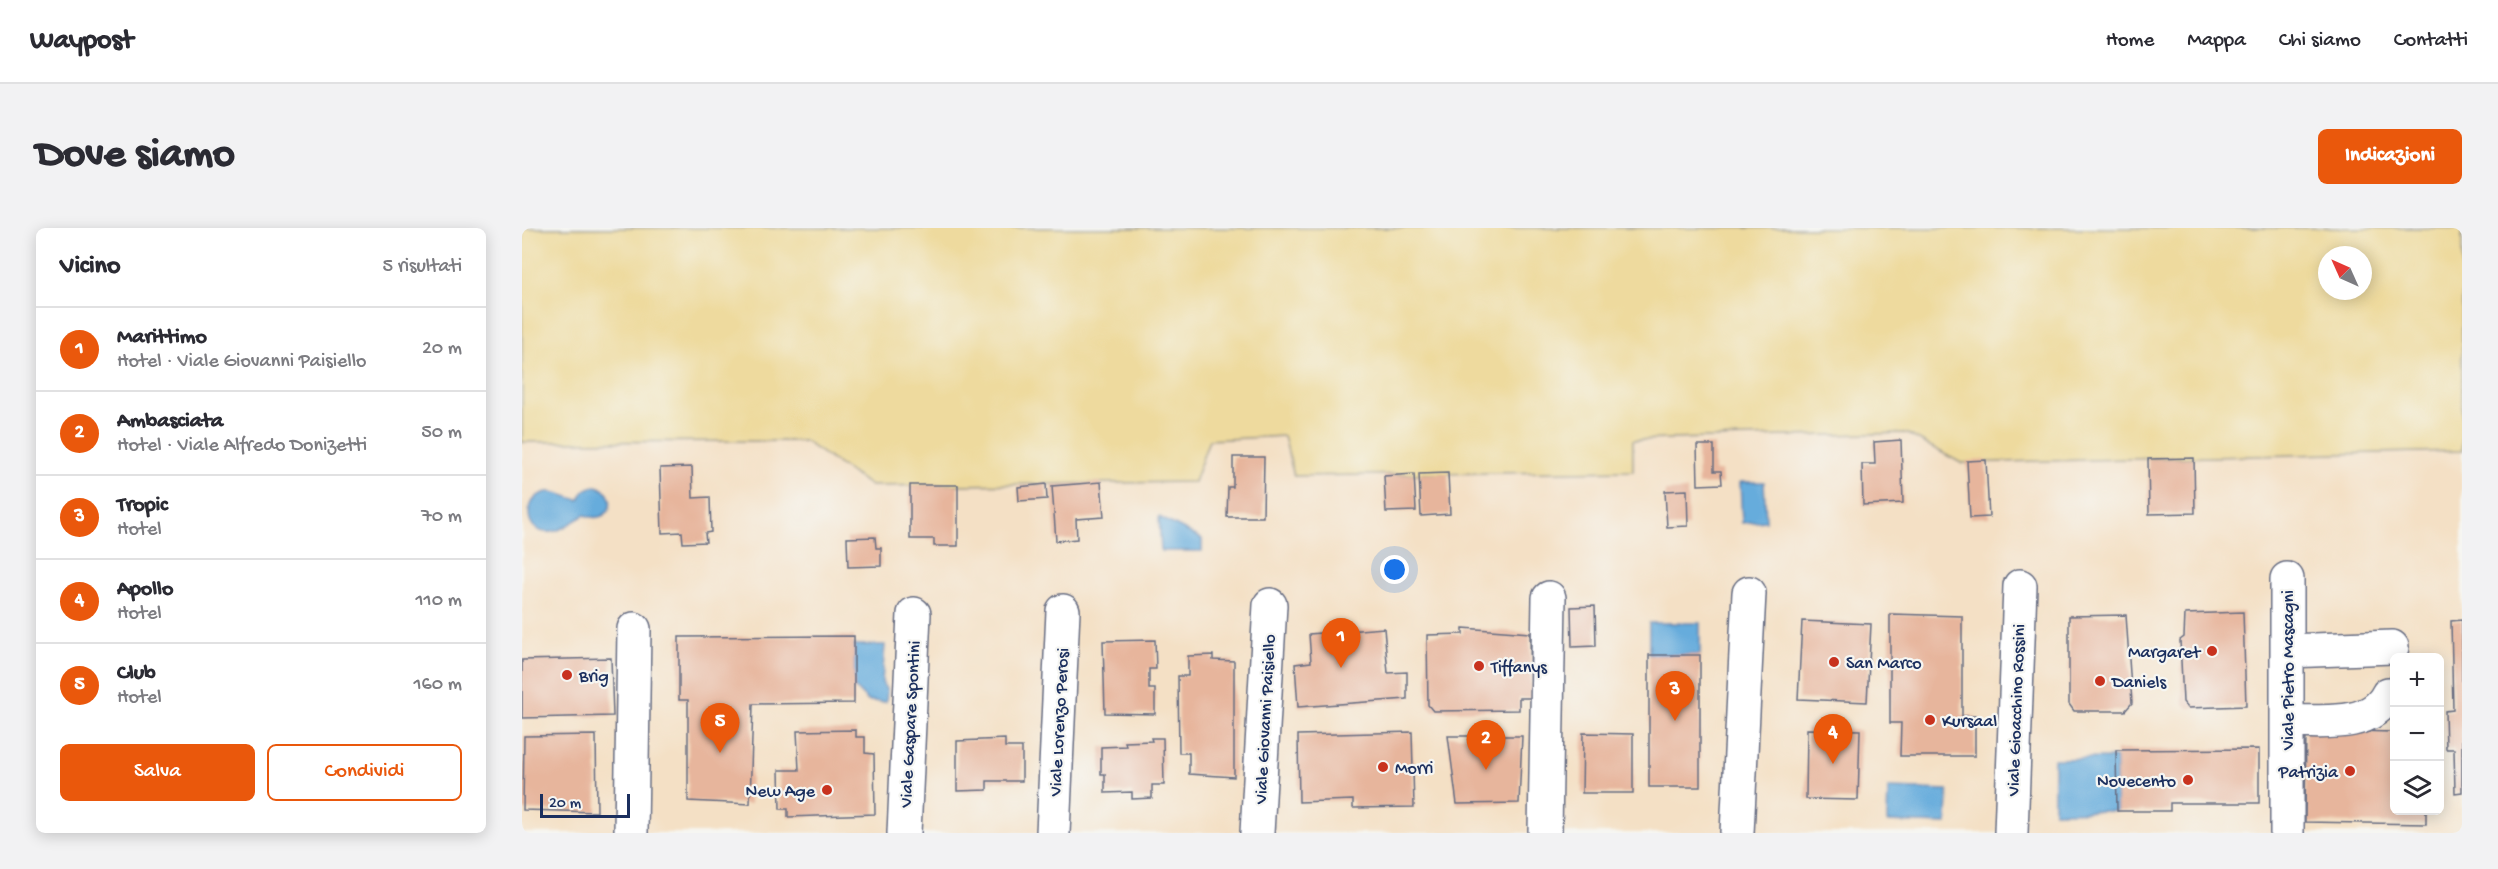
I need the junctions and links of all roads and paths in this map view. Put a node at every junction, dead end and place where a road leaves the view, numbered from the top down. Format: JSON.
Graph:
{"nodes":[{"id":1,"x":2287,"y":579,"type":"dead end"},
{"id":2,"x":2020,"y":586,"type":"dead end"},
{"id":3,"x":1749,"y":593,"type":"dead end"},
{"id":4,"x":1549,"y":598,"type":"dead end"},
{"id":5,"x":1270,"y":605,"type":"dead end"},
{"id":6,"x":1063,"y":611,"type":"dead end"},
{"id":7,"x":914,"y":614,"type":"dead end"},
{"id":8,"x":634,"y":629,"type":"dead end"},
{"id":9,"x":2392,"y":646,"type":"dead end"},
{"id":10,"x":2288,"y":651,"type":"junction"},
{"id":11,"x":2388,"y":694,"type":"dead end"},
{"id":12,"x":2288,"y":721,"type":"junction"},
{"id":13,"x":631,"y":833,"type":"edge"},
{"id":14,"x":903,"y":833,"type":"edge"},
{"id":15,"x":1053,"y":833,"type":"edge"},
{"id":16,"x":1257,"y":833,"type":"edge"},
{"id":17,"x":1545,"y":833,"type":"edge"},
{"id":18,"x":1737,"y":833,"type":"edge"},
{"id":19,"x":2011,"y":833,"type":"edge"},
{"id":20,"x":2287,"y":833,"type":"edge"}],
"edges":[{"from":1,"to":10,"type":"street","name":"Viale Pietro Mascagni"},
{"from":2,"to":19,"type":"street","name":"Viale Gioacchino Rossini"},
{"from":3,"to":18,"type":"street"},
{"from":4,"to":17,"type":"street"},
{"from":5,"to":16,"type":"street","name":"Viale Giovanni Paisiello"},
{"from":6,"to":15,"type":"street","name":"Viale Lorenzo Perosi"},
{"from":7,"to":14,"type":"street","name":"Viale Gaspare Spontini"},
{"from":8,"to":13,"type":"street"},
{"from":9,"to":10,"type":"street"},
{"from":10,"to":12,"type":"street","name":"Viale Pietro Mascagni"},
{"from":11,"to":12,"type":"street"},
{"from":12,"to":20,"type":"street","name":"Viale Pietro Mascagni"}]}
